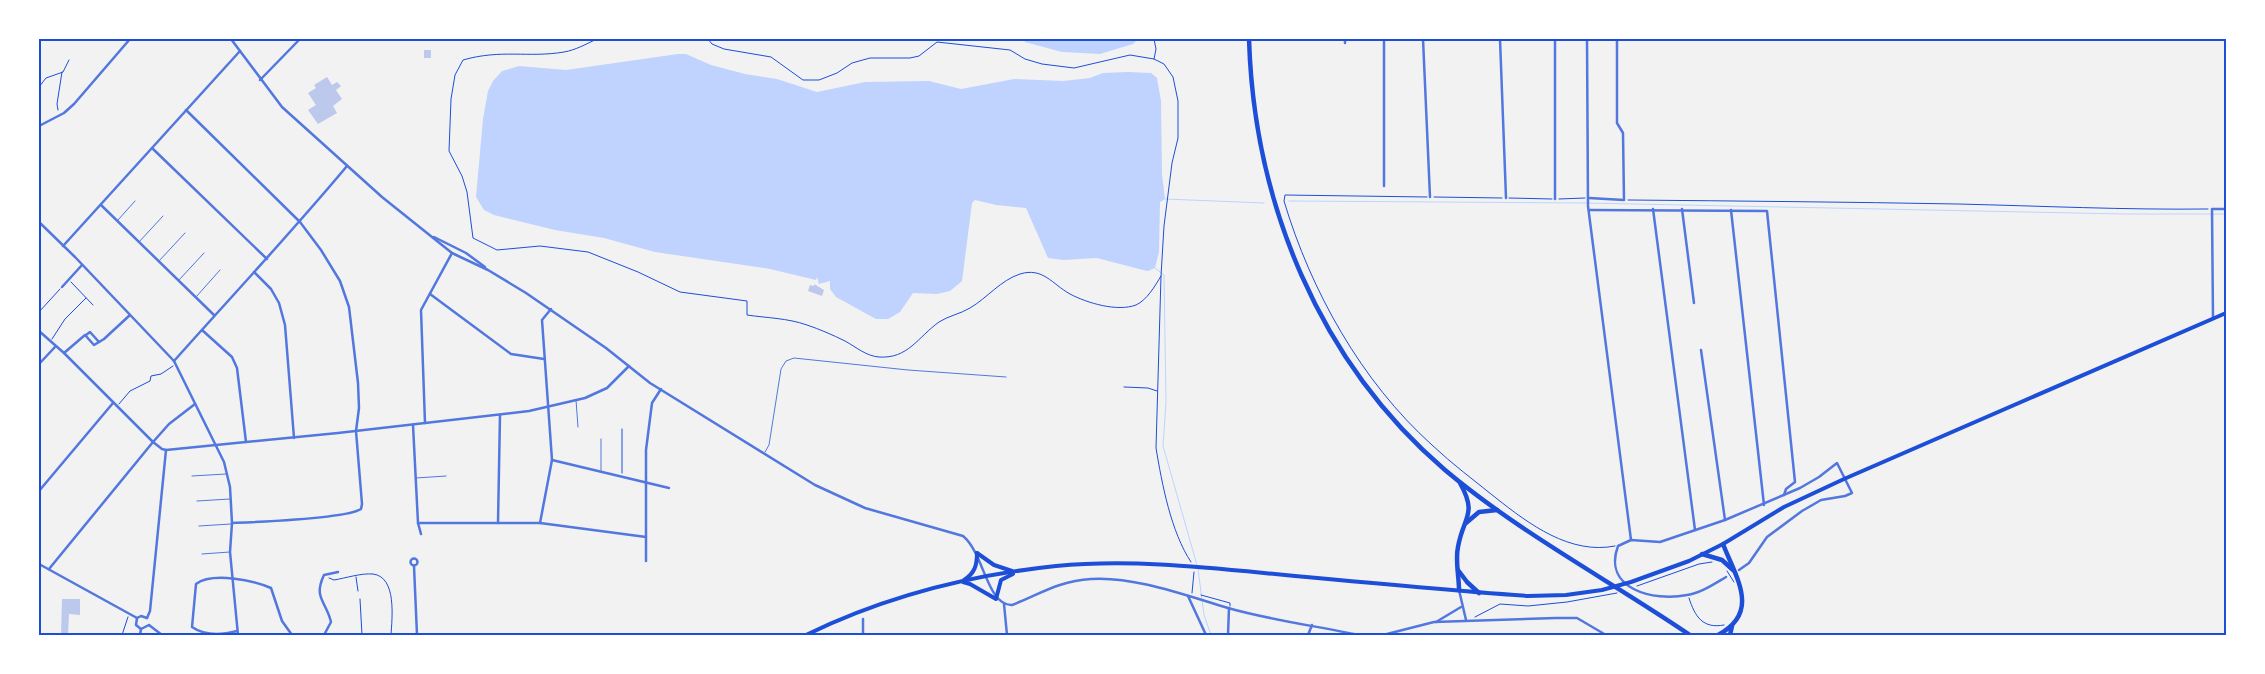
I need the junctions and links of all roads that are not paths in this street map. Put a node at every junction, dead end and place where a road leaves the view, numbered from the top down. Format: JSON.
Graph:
{"nodes":[{"id":1,"x":130,"y":39,"type":"edge"},
{"id":2,"x":231,"y":39,"type":"edge"},
{"id":3,"x":300,"y":39,"type":"edge"},
{"id":4,"x":1249,"y":39,"type":"edge"},
{"id":5,"x":1345,"y":39,"type":"edge"},
{"id":6,"x":1384,"y":39,"type":"edge"},
{"id":7,"x":1423,"y":39,"type":"edge"},
{"id":8,"x":1500,"y":39,"type":"edge"},
{"id":9,"x":1555,"y":39,"type":"edge"},
{"id":10,"x":1588,"y":39,"type":"edge"},
{"id":11,"x":1617,"y":39,"type":"edge"},
{"id":12,"x":1345,"y":43,"type":"dead end"},
{"id":13,"x":240,"y":51,"type":"junction"},
{"id":14,"x":260,"y":80,"type":"junction"},
{"id":15,"x":186,"y":110,"type":"junction"},
{"id":16,"x":39,"y":126,"type":"edge"},
{"id":17,"x":152,"y":148,"type":"junction"},
{"id":18,"x":347,"y":166,"type":"junction"},
{"id":19,"x":1384,"y":186,"type":"dead end"},
{"id":20,"x":1430,"y":197,"type":"road end"},
{"id":21,"x":1506,"y":198,"type":"road end"},
{"id":22,"x":1555,"y":199,"type":"road end"},
{"id":23,"x":1588,"y":199,"type":"junction"},
{"id":24,"x":135,"y":201,"type":"dead end"},
{"id":25,"x":101,"y":205,"type":"junction"},
{"id":26,"x":1653,"y":209,"type":"junction"},
{"id":27,"x":1682,"y":209,"type":"junction"},
{"id":28,"x":2226,"y":209,"type":"edge"},
{"id":29,"x":1590,"y":210,"type":"junction"},
{"id":30,"x":1731,"y":210,"type":"junction"},
{"id":31,"x":163,"y":216,"type":"dead end"},
{"id":32,"x":117,"y":221,"type":"junction"},
{"id":33,"x":39,"y":222,"type":"edge"},
{"id":34,"x":300,"y":222,"type":"junction"},
{"id":35,"x":185,"y":234,"type":"dead end"},
{"id":36,"x":430,"y":236,"type":"junction"},
{"id":37,"x":139,"y":242,"type":"junction"},
{"id":38,"x":63,"y":246,"type":"junction"},
{"id":39,"x":452,"y":252,"type":"junction"},
{"id":40,"x":204,"y":253,"type":"dead end"},
{"id":41,"x":266,"y":260,"type":"junction"},
{"id":42,"x":159,"y":261,"type":"junction"},
{"id":43,"x":82,"y":265,"type":"junction"},
{"id":44,"x":220,"y":270,"type":"dead end"},
{"id":45,"x":488,"y":270,"type":"junction"},
{"id":46,"x":254,"y":272,"type":"junction"},
{"id":47,"x":178,"y":280,"type":"junction"},
{"id":48,"x":62,"y":287,"type":"road end"},
{"id":49,"x":430,"y":294,"type":"junction"},
{"id":50,"x":196,"y":297,"type":"junction"},
{"id":51,"x":1694,"y":303,"type":"dead end"},
{"id":52,"x":551,"y":309,"type":"junction"},
{"id":53,"x":2226,"y":313,"type":"edge"},
{"id":54,"x":130,"y":315,"type":"junction"},
{"id":55,"x":214,"y":315,"type":"junction"},
{"id":56,"x":2213,"y":319,"type":"junction"},
{"id":57,"x":202,"y":330,"type":"junction"},
{"id":58,"x":39,"y":331,"type":"edge"},
{"id":59,"x":85,"y":335,"type":"junction"},
{"id":60,"x":99,"y":342,"type":"junction"},
{"id":61,"x":55,"y":346,"type":"junction"},
{"id":62,"x":1701,"y":350,"type":"dead end"},
{"id":63,"x":64,"y":353,"type":"junction"},
{"id":64,"x":544,"y":359,"type":"junction"},
{"id":65,"x":174,"y":363,"type":"junction"},
{"id":66,"x":39,"y":364,"type":"edge"},
{"id":67,"x":629,"y":366,"type":"junction"},
{"id":68,"x":1006,"y":377,"type":"dead end"},
{"id":69,"x":660,"y":389,"type":"junction"},
{"id":70,"x":576,"y":400,"type":"junction"},
{"id":71,"x":113,"y":403,"type":"junction"},
{"id":72,"x":195,"y":404,"type":"junction"},
{"id":73,"x":547,"y":407,"type":"junction"},
{"id":74,"x":500,"y":415,"type":"junction"},
{"id":75,"x":425,"y":423,"type":"junction"},
{"id":76,"x":413,"y":425,"type":"junction"},
{"id":77,"x":578,"y":427,"type":"dead end"},
{"id":78,"x":356,"y":432,"type":"junction"},
{"id":79,"x":294,"y":438,"type":"junction"},
{"id":80,"x":601,"y":439,"type":"dead end"},
{"id":81,"x":153,"y":442,"type":"junction"},
{"id":82,"x":246,"y":442,"type":"junction"},
{"id":83,"x":215,"y":445,"type":"junction"},
{"id":84,"x":166,"y":450,"type":"junction"},
{"id":85,"x":764,"y":453,"type":"junction"},
{"id":86,"x":552,"y":460,"type":"junction"},
{"id":87,"x":601,"y":472,"type":"junction"},
{"id":88,"x":227,"y":474,"type":"junction"},
{"id":89,"x":192,"y":476,"type":"dead end"},
{"id":90,"x":446,"y":476,"type":"dead end"},
{"id":91,"x":416,"y":478,"type":"junction"},
{"id":92,"x":1844,"y":479,"type":"junction"},
{"id":93,"x":1458,"y":480,"type":"junction"},
{"id":94,"x":647,"y":483,"type":"junction"},
{"id":95,"x":669,"y":488,"type":"dead end"},
{"id":96,"x":39,"y":491,"type":"edge"},
{"id":97,"x":1783,"y":496,"type":"junction"},
{"id":98,"x":230,"y":499,"type":"junction"},
{"id":99,"x":197,"y":501,"type":"dead end"},
{"id":100,"x":1764,"y":505,"type":"junction"},
{"id":101,"x":1498,"y":510,"type":"junction"},
{"id":102,"x":1725,"y":520,"type":"junction"},
{"id":103,"x":418,"y":523,"type":"junction"},
{"id":104,"x":540,"y":523,"type":"junction"},
{"id":105,"x":1466,"y":523,"type":"junction"},
{"id":106,"x":232,"y":524,"type":"junction"},
{"id":107,"x":498,"y":524,"type":"junction"},
{"id":108,"x":199,"y":526,"type":"dead end"},
{"id":109,"x":1695,"y":530,"type":"junction"},
{"id":110,"x":421,"y":534,"type":"dead end"},
{"id":111,"x":646,"y":537,"type":"junction"},
{"id":112,"x":1631,"y":540,"type":"junction"},
{"id":113,"x":1723,"y":544,"type":"junction"},
{"id":114,"x":230,"y":552,"type":"junction"},
{"id":115,"x":977,"y":553,"type":"junction"},
{"id":116,"x":202,"y":554,"type":"dead end"},
{"id":117,"x":1702,"y":554,"type":"junction"},
{"id":118,"x":646,"y":561,"type":"dead end"},
{"id":119,"x":39,"y":564,"type":"edge"},
{"id":120,"x":414,"y":566,"type":"dead end"},
{"id":121,"x":1458,"y":569,"type":"junction"},
{"id":122,"x":49,"y":570,"type":"junction"},
{"id":123,"x":1736,"y":570,"type":"junction"},
{"id":124,"x":1020,"y":571,"type":"junction"},
{"id":125,"x":338,"y":572,"type":"dead end"},
{"id":126,"x":986,"y":576,"type":"junction"},
{"id":127,"x":1726,"y":577,"type":"dead end"},
{"id":128,"x":232,"y":579,"type":"junction"},
{"id":129,"x":962,"y":582,"type":"junction"},
{"id":130,"x":1458,"y":590,"type":"junction"},
{"id":131,"x":1479,"y":593,"type":"junction"},
{"id":132,"x":1188,"y":596,"type":"junction"},
{"id":133,"x":996,"y":599,"type":"junction"},
{"id":134,"x":1004,"y":604,"type":"junction"},
{"id":135,"x":1461,"y":607,"type":"junction"},
{"id":136,"x":1229,"y":608,"type":"junction"},
{"id":137,"x":137,"y":618,"type":"junction"},
{"id":138,"x":147,"y":618,"type":"junction"},
{"id":139,"x":863,"y":619,"type":"dead end"},
{"id":140,"x":1466,"y":620,"type":"junction"},
{"id":141,"x":1434,"y":622,"type":"junction"},
{"id":142,"x":149,"y":624,"type":"junction"},
{"id":143,"x":1312,"y":625,"type":"junction"},
{"id":144,"x":1732,"y":626,"type":"junction"},
{"id":145,"x":141,"y":629,"type":"junction"},
{"id":146,"x":238,"y":633,"type":"edge"},
{"id":147,"x":140,"y":635,"type":"edge"},
{"id":148,"x":162,"y":635,"type":"edge"},
{"id":149,"x":292,"y":635,"type":"edge"},
{"id":150,"x":324,"y":635,"type":"edge"},
{"id":151,"x":417,"y":635,"type":"edge"},
{"id":152,"x":806,"y":635,"type":"edge"},
{"id":153,"x":863,"y":635,"type":"edge"},
{"id":154,"x":1007,"y":635,"type":"edge"},
{"id":155,"x":1206,"y":635,"type":"edge"},
{"id":156,"x":1228,"y":635,"type":"edge"},
{"id":157,"x":1308,"y":635,"type":"edge"},
{"id":158,"x":1359,"y":635,"type":"edge"},
{"id":159,"x":1383,"y":635,"type":"edge"},
{"id":160,"x":1606,"y":635,"type":"edge"},
{"id":161,"x":1690,"y":635,"type":"edge"},
{"id":162,"x":1718,"y":635,"type":"edge"},
{"id":163,"x":1730,"y":635,"type":"edge"}],
"edges":[{"from":1,"to":16,"type":"street"},
{"from":2,"to":13,"type":"street"},
{"from":3,"to":14,"type":"street"},
{"from":4,"to":93,"type":"highway"},
{"from":5,"to":12,"type":"street"},
{"from":6,"to":19,"type":"street"},
{"from":7,"to":20,"type":"street"},
{"from":8,"to":21,"type":"street"},
{"from":9,"to":22,"type":"street"},
{"from":10,"to":23,"type":"street"},
{"from":11,"to":23,"type":"street"},
{"from":13,"to":14,"type":"street"},
{"from":13,"to":15,"type":"street"},
{"from":14,"to":18,"type":"street"},
{"from":15,"to":17,"type":"street"},
{"from":15,"to":34,"type":"street"},
{"from":17,"to":25,"type":"street"},
{"from":17,"to":41,"type":"street"},
{"from":18,"to":34,"type":"street"},
{"from":18,"to":36,"type":"street"},
{"from":23,"to":29,"type":"street"},
{"from":24,"to":32,"type":"lane"},
{"from":25,"to":32,"type":"street"},
{"from":25,"to":38,"type":"street"},
{"from":26,"to":27,"type":"street"},
{"from":26,"to":29,"type":"street"},
{"from":26,"to":109,"type":"street"},
{"from":27,"to":30,"type":"street"},
{"from":27,"to":51,"type":"street"},
{"from":28,"to":56,"type":"street"},
{"from":29,"to":112,"type":"street"},
{"from":30,"to":97,"type":"street"},
{"from":30,"to":100,"type":"street"},
{"from":31,"to":37,"type":"lane"},
{"from":32,"to":37,"type":"street"},
{"from":33,"to":38,"type":"street"},
{"from":34,"to":41,"type":"street"},
{"from":34,"to":78,"type":"street"},
{"from":35,"to":42,"type":"lane"},
{"from":36,"to":39,"type":"street"},
{"from":36,"to":45,"type":"street"},
{"from":37,"to":42,"type":"street"},
{"from":38,"to":43,"type":"street"},
{"from":39,"to":45,"type":"street"},
{"from":39,"to":49,"type":"street"},
{"from":40,"to":47,"type":"lane"},
{"from":41,"to":46,"type":"street"},
{"from":42,"to":47,"type":"street"},
{"from":43,"to":48,"type":"street"},
{"from":43,"to":54,"type":"street"},
{"from":44,"to":50,"type":"lane"},
{"from":45,"to":52,"type":"street"},
{"from":46,"to":55,"type":"street"},
{"from":46,"to":79,"type":"street"},
{"from":47,"to":50,"type":"street"},
{"from":49,"to":64,"type":"street"},
{"from":49,"to":75,"type":"street"},
{"from":50,"to":55,"type":"street"},
{"from":52,"to":64,"type":"street"},
{"from":52,"to":67,"type":"street"},
{"from":53,"to":56,"type":"main road"},
{"from":54,"to":60,"type":"street"},
{"from":54,"to":65,"type":"street"},
{"from":55,"to":57,"type":"street"},
{"from":56,"to":92,"type":"main road"},
{"from":57,"to":65,"type":"street"},
{"from":57,"to":82,"type":"street"},
{"from":58,"to":61,"type":"street"},
{"from":59,"to":60,"type":"street"},
{"from":59,"to":60,"type":"street"},
{"from":59,"to":63,"type":"street"},
{"from":61,"to":63,"type":"street"},
{"from":61,"to":66,"type":"street"},
{"from":62,"to":102,"type":"street"},
{"from":63,"to":71,"type":"street"},
{"from":64,"to":73,"type":"street"},
{"from":65,"to":72,"type":"street"},
{"from":67,"to":69,"type":"street"},
{"from":67,"to":70,"type":"street"},
{"from":68,"to":85,"type":"lane"},
{"from":69,"to":85,"type":"street"},
{"from":69,"to":94,"type":"street"},
{"from":70,"to":73,"type":"street"},
{"from":70,"to":77,"type":"lane"},
{"from":71,"to":81,"type":"street"},
{"from":71,"to":96,"type":"street"},
{"from":72,"to":81,"type":"street"},
{"from":72,"to":83,"type":"street"},
{"from":73,"to":74,"type":"street"},
{"from":73,"to":86,"type":"street"},
{"from":74,"to":75,"type":"street"},
{"from":74,"to":107,"type":"street"},
{"from":75,"to":76,"type":"street"},
{"from":76,"to":78,"type":"street"},
{"from":76,"to":91,"type":"street"},
{"from":78,"to":79,"type":"street"},
{"from":78,"to":106,"type":"street"},
{"from":79,"to":82,"type":"street"},
{"from":80,"to":87,"type":"lane"},
{"from":81,"to":84,"type":"street"},
{"from":81,"to":122,"type":"street"},
{"from":82,"to":83,"type":"street"},
{"from":83,"to":84,"type":"street"},
{"from":83,"to":88,"type":"street"},
{"from":84,"to":138,"type":"street"},
{"from":85,"to":115,"type":"street"},
{"from":86,"to":87,"type":"street"},
{"from":86,"to":104,"type":"street"},
{"from":87,"to":94,"type":"street"},
{"from":88,"to":89,"type":"lane"},
{"from":88,"to":98,"type":"street"},
{"from":90,"to":91,"type":"lane"},
{"from":91,"to":103,"type":"street"},
{"from":92,"to":97,"type":"street"},
{"from":92,"to":113,"type":"main road"},
{"from":92,"to":123,"type":"street"},
{"from":93,"to":101,"type":"highway"},
{"from":93,"to":105,"type":"highway"},
{"from":94,"to":95,"type":"street"},
{"from":94,"to":111,"type":"street"},
{"from":97,"to":100,"type":"street"},
{"from":98,"to":99,"type":"lane"},
{"from":98,"to":106,"type":"street"},
{"from":100,"to":102,"type":"street"},
{"from":101,"to":105,"type":"highway"},
{"from":101,"to":161,"type":"highway"},
{"from":102,"to":109,"type":"street"},
{"from":103,"to":107,"type":"street"},
{"from":103,"to":110,"type":"street"},
{"from":104,"to":107,"type":"street"},
{"from":104,"to":111,"type":"street"},
{"from":105,"to":121,"type":"highway"},
{"from":106,"to":108,"type":"lane"},
{"from":106,"to":114,"type":"street"},
{"from":109,"to":112,"type":"street"},
{"from":111,"to":118,"type":"street"},
{"from":112,"to":127,"type":"street"},
{"from":113,"to":117,"type":"main road"},
{"from":113,"to":123,"type":"highway"},
{"from":114,"to":116,"type":"lane"},
{"from":114,"to":128,"type":"street"},
{"from":115,"to":124,"type":"main road"},
{"from":115,"to":126,"type":"street"},
{"from":115,"to":129,"type":"main road"},
{"from":117,"to":123,"type":"highway"},
{"from":117,"to":131,"type":"main road"},
{"from":119,"to":122,"type":"street"},
{"from":120,"to":151,"type":"street"},
{"from":121,"to":130,"type":"highway"},
{"from":121,"to":131,"type":"highway"},
{"from":122,"to":137,"type":"street"},
{"from":123,"to":144,"type":"highway"},
{"from":124,"to":126,"type":"main road"},
{"from":124,"to":130,"type":"main road"},
{"from":124,"to":133,"type":"main road"},
{"from":125,"to":150,"type":"street"},
{"from":126,"to":129,"type":"main road"},
{"from":126,"to":133,"type":"street"},
{"from":128,"to":146,"type":"street"},
{"from":128,"to":146,"type":"street"},
{"from":128,"to":149,"type":"street"},
{"from":129,"to":133,"type":"main road"},
{"from":129,"to":152,"type":"main road"},
{"from":130,"to":131,"type":"main road"},
{"from":130,"to":135,"type":"street"},
{"from":132,"to":134,"type":"street"},
{"from":132,"to":136,"type":"street"},
{"from":132,"to":155,"type":"street"},
{"from":133,"to":134,"type":"street"},
{"from":134,"to":154,"type":"street"},
{"from":135,"to":140,"type":"street"},
{"from":135,"to":141,"type":"street"},
{"from":136,"to":143,"type":"street"},
{"from":136,"to":156,"type":"street"},
{"from":137,"to":138,"type":"street"},
{"from":137,"to":145,"type":"street"},
{"from":138,"to":142,"type":"street"},
{"from":139,"to":153,"type":"street"},
{"from":140,"to":141,"type":"street"},
{"from":140,"to":160,"type":"street"},
{"from":141,"to":159,"type":"street"},
{"from":142,"to":145,"type":"street"},
{"from":142,"to":148,"type":"street"},
{"from":143,"to":157,"type":"street"},
{"from":143,"to":158,"type":"street"},
{"from":144,"to":162,"type":"highway"},
{"from":144,"to":163,"type":"highway"},
{"from":145,"to":147,"type":"street"}]}
